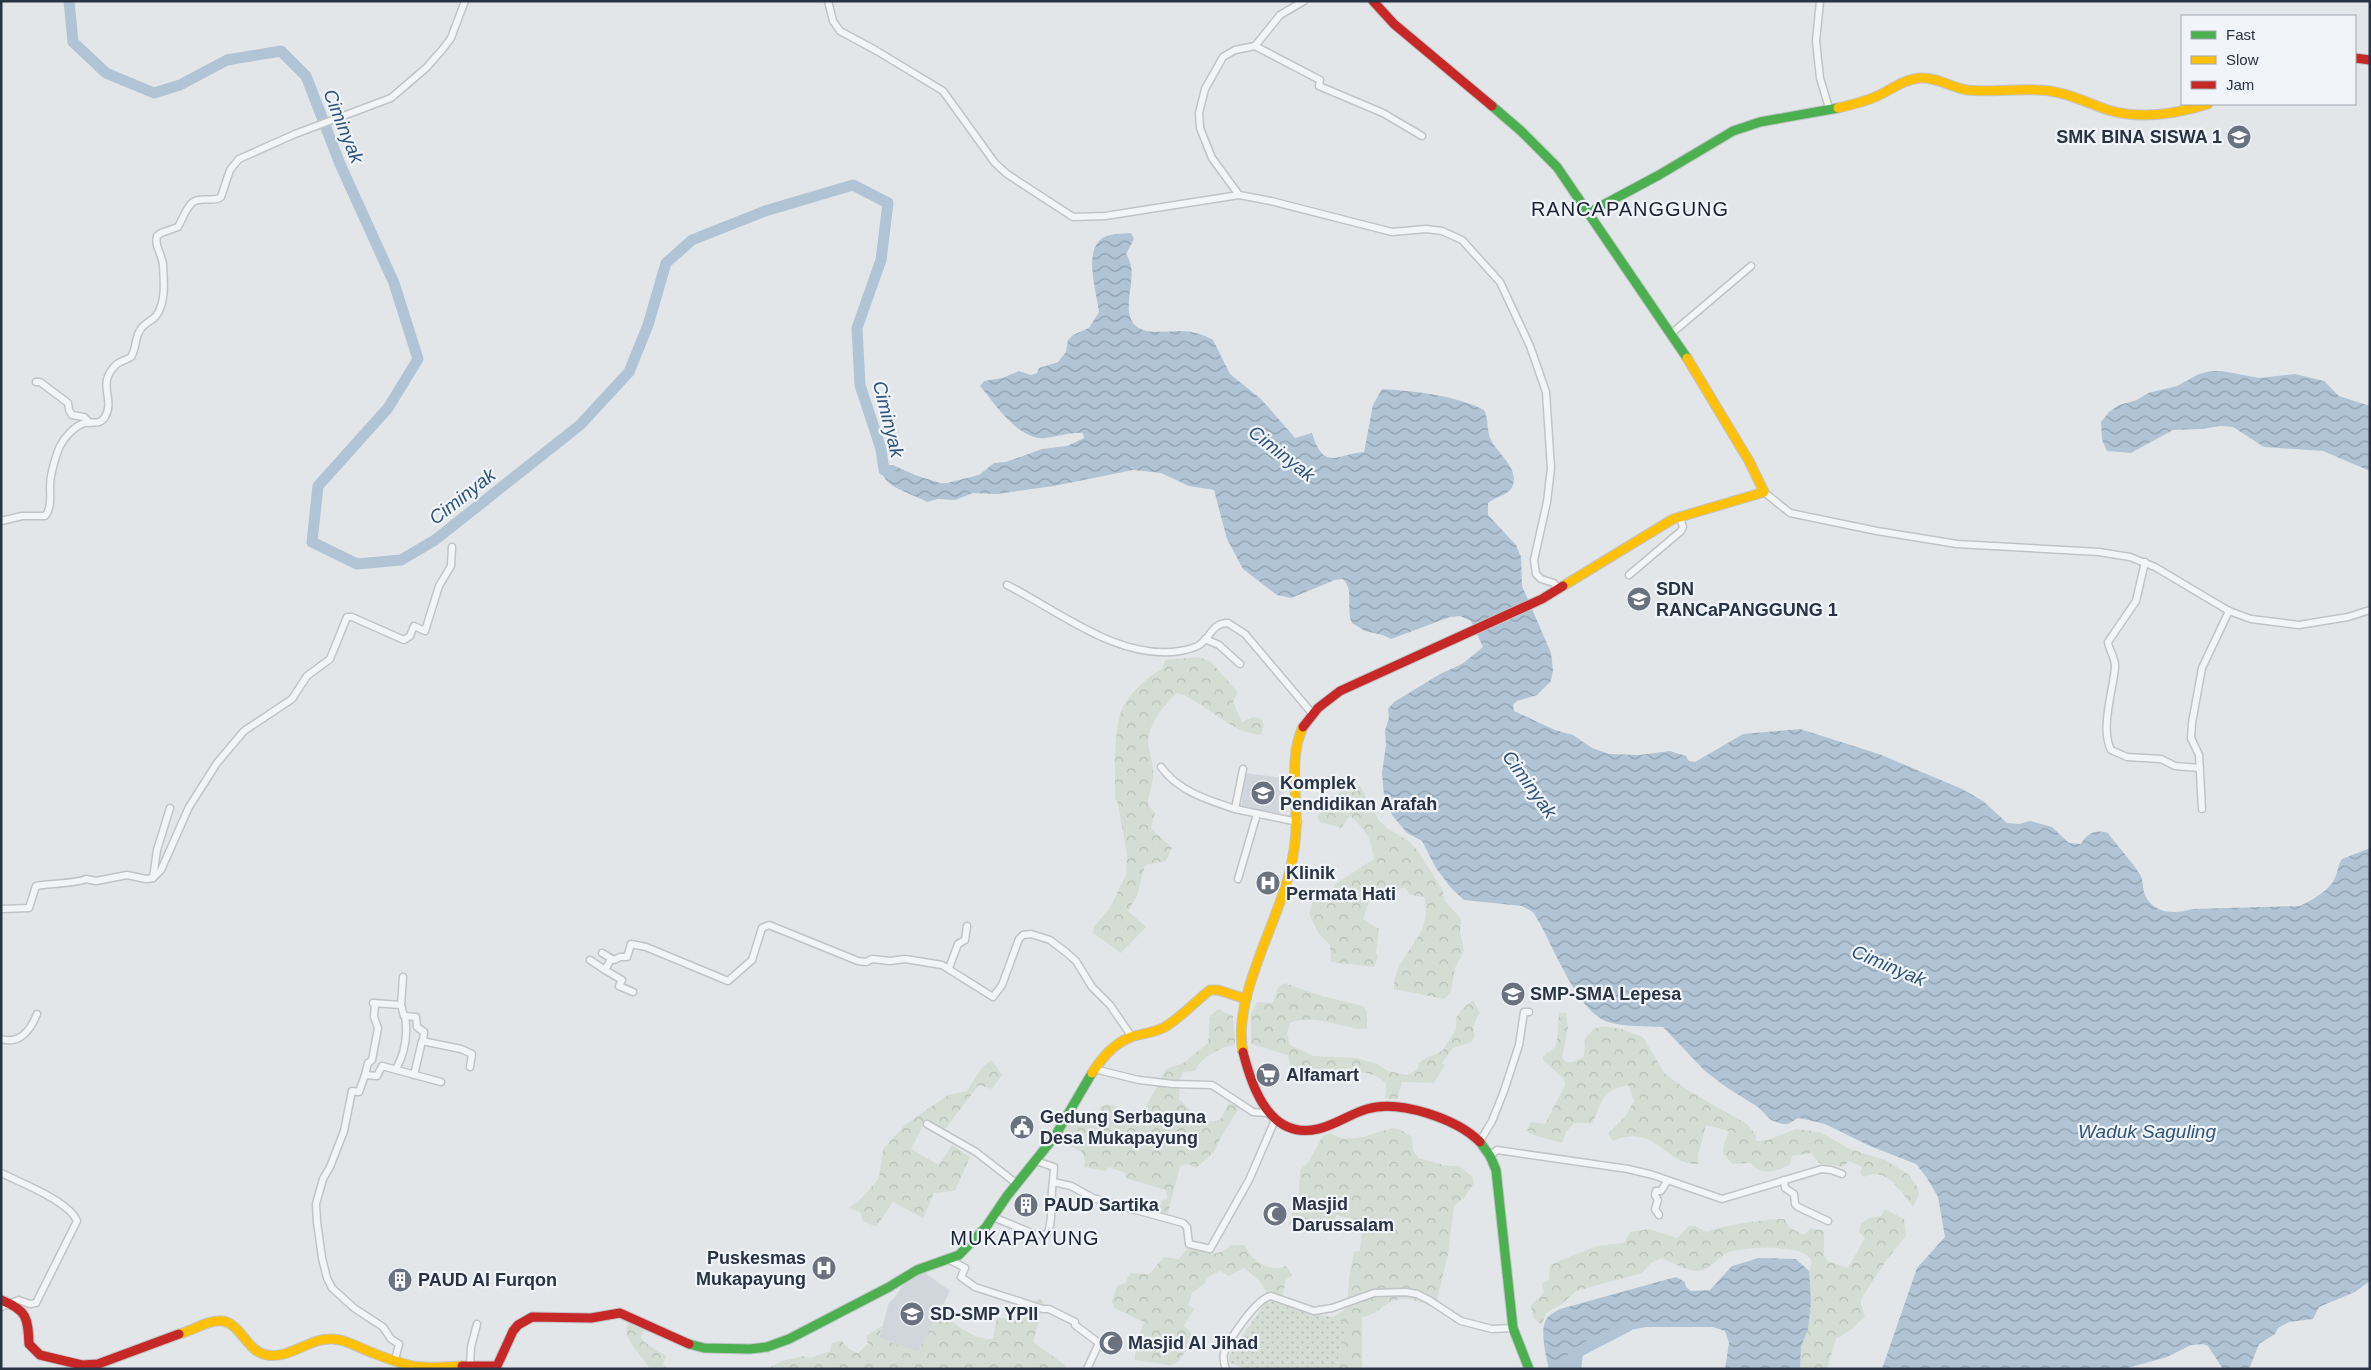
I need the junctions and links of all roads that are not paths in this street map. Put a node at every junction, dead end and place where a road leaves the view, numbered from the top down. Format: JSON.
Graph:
{"nodes":[{"id":1,"x":465,"y":1,"type":"edge"},
{"id":2,"x":828,"y":1,"type":"edge"},
{"id":3,"x":1304,"y":1,"type":"edge"},
{"id":4,"x":1373,"y":1,"type":"edge"},
{"id":5,"x":1820,"y":1,"type":"edge"},
{"id":6,"x":1255,"y":46,"type":"junction"},
{"id":7,"x":2356,"y":58,"type":"edge"},
{"id":8,"x":2370,"y":60,"type":"edge"},
{"id":9,"x":2205,"y":105,"type":"edge"},
{"id":10,"x":1829,"y":108,"type":"junction"},
{"id":11,"x":1422,"y":136,"type":"dead end"},
{"id":12,"x":1239,"y":195,"type":"junction"},
{"id":13,"x":1588,"y":213,"type":"junction"},
{"id":14,"x":1751,"y":266,"type":"dead end"},
{"id":15,"x":1672,"y":333,"type":"junction"},
{"id":16,"x":36,"y":382,"type":"dead end"},
{"id":17,"x":90,"y":423,"type":"junction"},
{"id":18,"x":1764,"y":492,"type":"junction"},
{"id":19,"x":1680,"y":517,"type":"junction"},
{"id":20,"x":1,"y":521,"type":"edge"},
{"id":21,"x":452,"y":547,"type":"dead end"},
{"id":22,"x":2145,"y":562,"type":"junction"},
{"id":23,"x":1629,"y":575,"type":"dead end"},
{"id":24,"x":1007,"y":585,"type":"dead end"},
{"id":25,"x":1558,"y":590,"type":"junction"},
{"id":26,"x":2370,"y":610,"type":"edge"},
{"id":27,"x":2229,"y":611,"type":"junction"},
{"id":28,"x":1206,"y":639,"type":"junction"},
{"id":29,"x":1240,"y":664,"type":"dead end"},
{"id":30,"x":1311,"y":712,"type":"junction"},
{"id":31,"x":1161,"y":767,"type":"dead end"},
{"id":32,"x":2200,"y":768,"type":"junction"},
{"id":33,"x":1243,"y":769,"type":"dead end"},
{"id":34,"x":170,"y":808,"type":"dead end"},
{"id":35,"x":2202,"y":808,"type":"dead end"},
{"id":36,"x":1235,"y":809,"type":"junction"},
{"id":37,"x":1257,"y":814,"type":"junction"},
{"id":38,"x":1298,"y":822,"type":"junction"},
{"id":39,"x":153,"y":878,"type":"junction"},
{"id":40,"x":1238,"y":879,"type":"dead end"},
{"id":41,"x":1,"y":909,"type":"edge"},
{"id":42,"x":967,"y":926,"type":"dead end"},
{"id":43,"x":602,"y":953,"type":"dead end"},
{"id":44,"x":611,"y":958,"type":"junction"},
{"id":45,"x":590,"y":960,"type":"dead end"},
{"id":46,"x":949,"y":968,"type":"junction"},
{"id":47,"x":605,"y":970,"type":"junction"},
{"id":48,"x":403,"y":977,"type":"dead end"},
{"id":49,"x":633,"y":992,"type":"dead end"},
{"id":50,"x":1246,"y":999,"type":"junction"},
{"id":51,"x":401,"y":1005,"type":"junction"},
{"id":52,"x":1529,"y":1012,"type":"dead end"},
{"id":53,"x":37,"y":1014,"type":"dead end"},
{"id":54,"x":405,"y":1016,"type":"junction"},
{"id":55,"x":1132,"y":1037,"type":"junction"},
{"id":56,"x":1,"y":1039,"type":"edge"},
{"id":57,"x":423,"y":1041,"type":"junction"},
{"id":58,"x":470,"y":1067,"type":"dead end"},
{"id":59,"x":1094,"y":1069,"type":"junction"},
{"id":60,"x":396,"y":1070,"type":"junction"},
{"id":61,"x":365,"y":1075,"type":"junction"},
{"id":62,"x":414,"y":1075,"type":"junction"},
{"id":63,"x":441,"y":1082,"type":"dead end"},
{"id":64,"x":1267,"y":1113,"type":"junction"},
{"id":65,"x":1275,"y":1120,"type":"junction"},
{"id":66,"x":927,"y":1124,"type":"dead end"},
{"id":67,"x":1480,"y":1141,"type":"junction"},
{"id":68,"x":1491,"y":1155,"type":"junction"},
{"id":69,"x":1036,"y":1161,"type":"junction"},
{"id":70,"x":1,"y":1174,"type":"edge"},
{"id":71,"x":1842,"y":1174,"type":"dead end"},
{"id":72,"x":1784,"y":1180,"type":"junction"},
{"id":73,"x":1666,"y":1181,"type":"junction"},
{"id":74,"x":1053,"y":1182,"type":"junction"},
{"id":75,"x":1018,"y":1184,"type":"junction"},
{"id":76,"x":1659,"y":1215,"type":"dead end"},
{"id":77,"x":993,"y":1217,"type":"junction"},
{"id":78,"x":1828,"y":1221,"type":"dead end"},
{"id":79,"x":950,"y":1260,"type":"junction"},
{"id":80,"x":4,"y":1303,"type":"edge"},
{"id":81,"x":477,"y":1324,"type":"dead end"},
{"id":82,"x":1513,"y":1328,"type":"junction"},
{"id":83,"x":395,"y":1360,"type":"junction"},
{"id":84,"x":470,"y":1366,"type":"junction"},
{"id":85,"x":90,"y":1367,"type":"edge"},
{"id":86,"x":414,"y":1367,"type":"edge"},
{"id":87,"x":498,"y":1367,"type":"edge"},
{"id":88,"x":1087,"y":1369,"type":"edge"},
{"id":89,"x":1226,"y":1369,"type":"edge"},
{"id":90,"x":1529,"y":1369,"type":"edge"}],
"edges":[{"from":1,"to":17,"type":"street"},
{"from":2,"to":12,"type":"street"},
{"from":3,"to":6,"type":"street"},
{"from":4,"to":13,"type":"main road"},
{"from":5,"to":10,"type":"street"},
{"from":6,"to":11,"type":"street"},
{"from":6,"to":12,"type":"street"},
{"from":7,"to":8,"type":"main road"},
{"from":9,"to":10,"type":"main road"},
{"from":10,"to":13,"type":"main road"},
{"from":12,"to":25,"type":"street"},
{"from":13,"to":15,"type":"main road"},
{"from":14,"to":15,"type":"street"},
{"from":15,"to":18,"type":"main road"},
{"from":16,"to":17,"type":"street"},
{"from":17,"to":20,"type":"street"},
{"from":18,"to":19,"type":"main road"},
{"from":18,"to":22,"type":"street"},
{"from":19,"to":23,"type":"street"},
{"from":19,"to":25,"type":"main road"},
{"from":21,"to":39,"type":"street"},
{"from":22,"to":27,"type":"street"},
{"from":22,"to":32,"type":"street"},
{"from":24,"to":28,"type":"street"},
{"from":25,"to":30,"type":"main road"},
{"from":26,"to":27,"type":"street"},
{"from":27,"to":32,"type":"street"},
{"from":28,"to":29,"type":"street"},
{"from":28,"to":30,"type":"street"},
{"from":30,"to":38,"type":"main road"},
{"from":31,"to":36,"type":"street"},
{"from":32,"to":35,"type":"street"},
{"from":33,"to":36,"type":"street"},
{"from":34,"to":39,"type":"street"},
{"from":36,"to":37,"type":"street"},
{"from":37,"to":38,"type":"street"},
{"from":37,"to":40,"type":"street"},
{"from":38,"to":50,"type":"main road"},
{"from":39,"to":41,"type":"street"},
{"from":42,"to":46,"type":"street"},
{"from":43,"to":44,"type":"street"},
{"from":44,"to":46,"type":"street"},
{"from":44,"to":47,"type":"street"},
{"from":45,"to":47,"type":"street"},
{"from":46,"to":55,"type":"street"},
{"from":47,"to":49,"type":"street"},
{"from":48,"to":51,"type":"street"},
{"from":50,"to":55,"type":"main road"},
{"from":50,"to":64,"type":"main road"},
{"from":51,"to":54,"type":"street"},
{"from":51,"to":61,"type":"street"},
{"from":52,"to":67,"type":"street"},
{"from":53,"to":56,"type":"street"},
{"from":54,"to":57,"type":"street"},
{"from":54,"to":60,"type":"street"},
{"from":55,"to":59,"type":"main road"},
{"from":57,"to":58,"type":"street"},
{"from":57,"to":62,"type":"street"},
{"from":59,"to":64,"type":"street"},
{"from":59,"to":69,"type":"main road"},
{"from":60,"to":61,"type":"street"},
{"from":60,"to":62,"type":"street"},
{"from":61,"to":83,"type":"street"},
{"from":62,"to":63,"type":"street"},
{"from":64,"to":65,"type":"main road"},
{"from":65,"to":67,"type":"main road"},
{"from":65,"to":74,"type":"street"},
{"from":66,"to":75,"type":"street"},
{"from":67,"to":68,"type":"main road"},
{"from":68,"to":73,"type":"street"},
{"from":68,"to":82,"type":"main road"},
{"from":69,"to":74,"type":"street"},
{"from":69,"to":75,"type":"main road"},
{"from":70,"to":80,"type":"street"},
{"from":71,"to":72,"type":"street"},
{"from":72,"to":73,"type":"street"},
{"from":72,"to":78,"type":"street"},
{"from":73,"to":76,"type":"street"},
{"from":74,"to":77,"type":"street"},
{"from":75,"to":77,"type":"main road"},
{"from":77,"to":79,"type":"main road"},
{"from":79,"to":87,"type":"main road"},
{"from":79,"to":88,"type":"street"},
{"from":80,"to":85,"type":"main road"},
{"from":81,"to":84,"type":"street"},
{"from":82,"to":89,"type":"street"},
{"from":82,"to":90,"type":"main road"},
{"from":83,"to":85,"type":"main road"},
{"from":83,"to":86,"type":"main road"},
{"from":84,"to":86,"type":"main road"},
{"from":84,"to":87,"type":"main road"}]}
